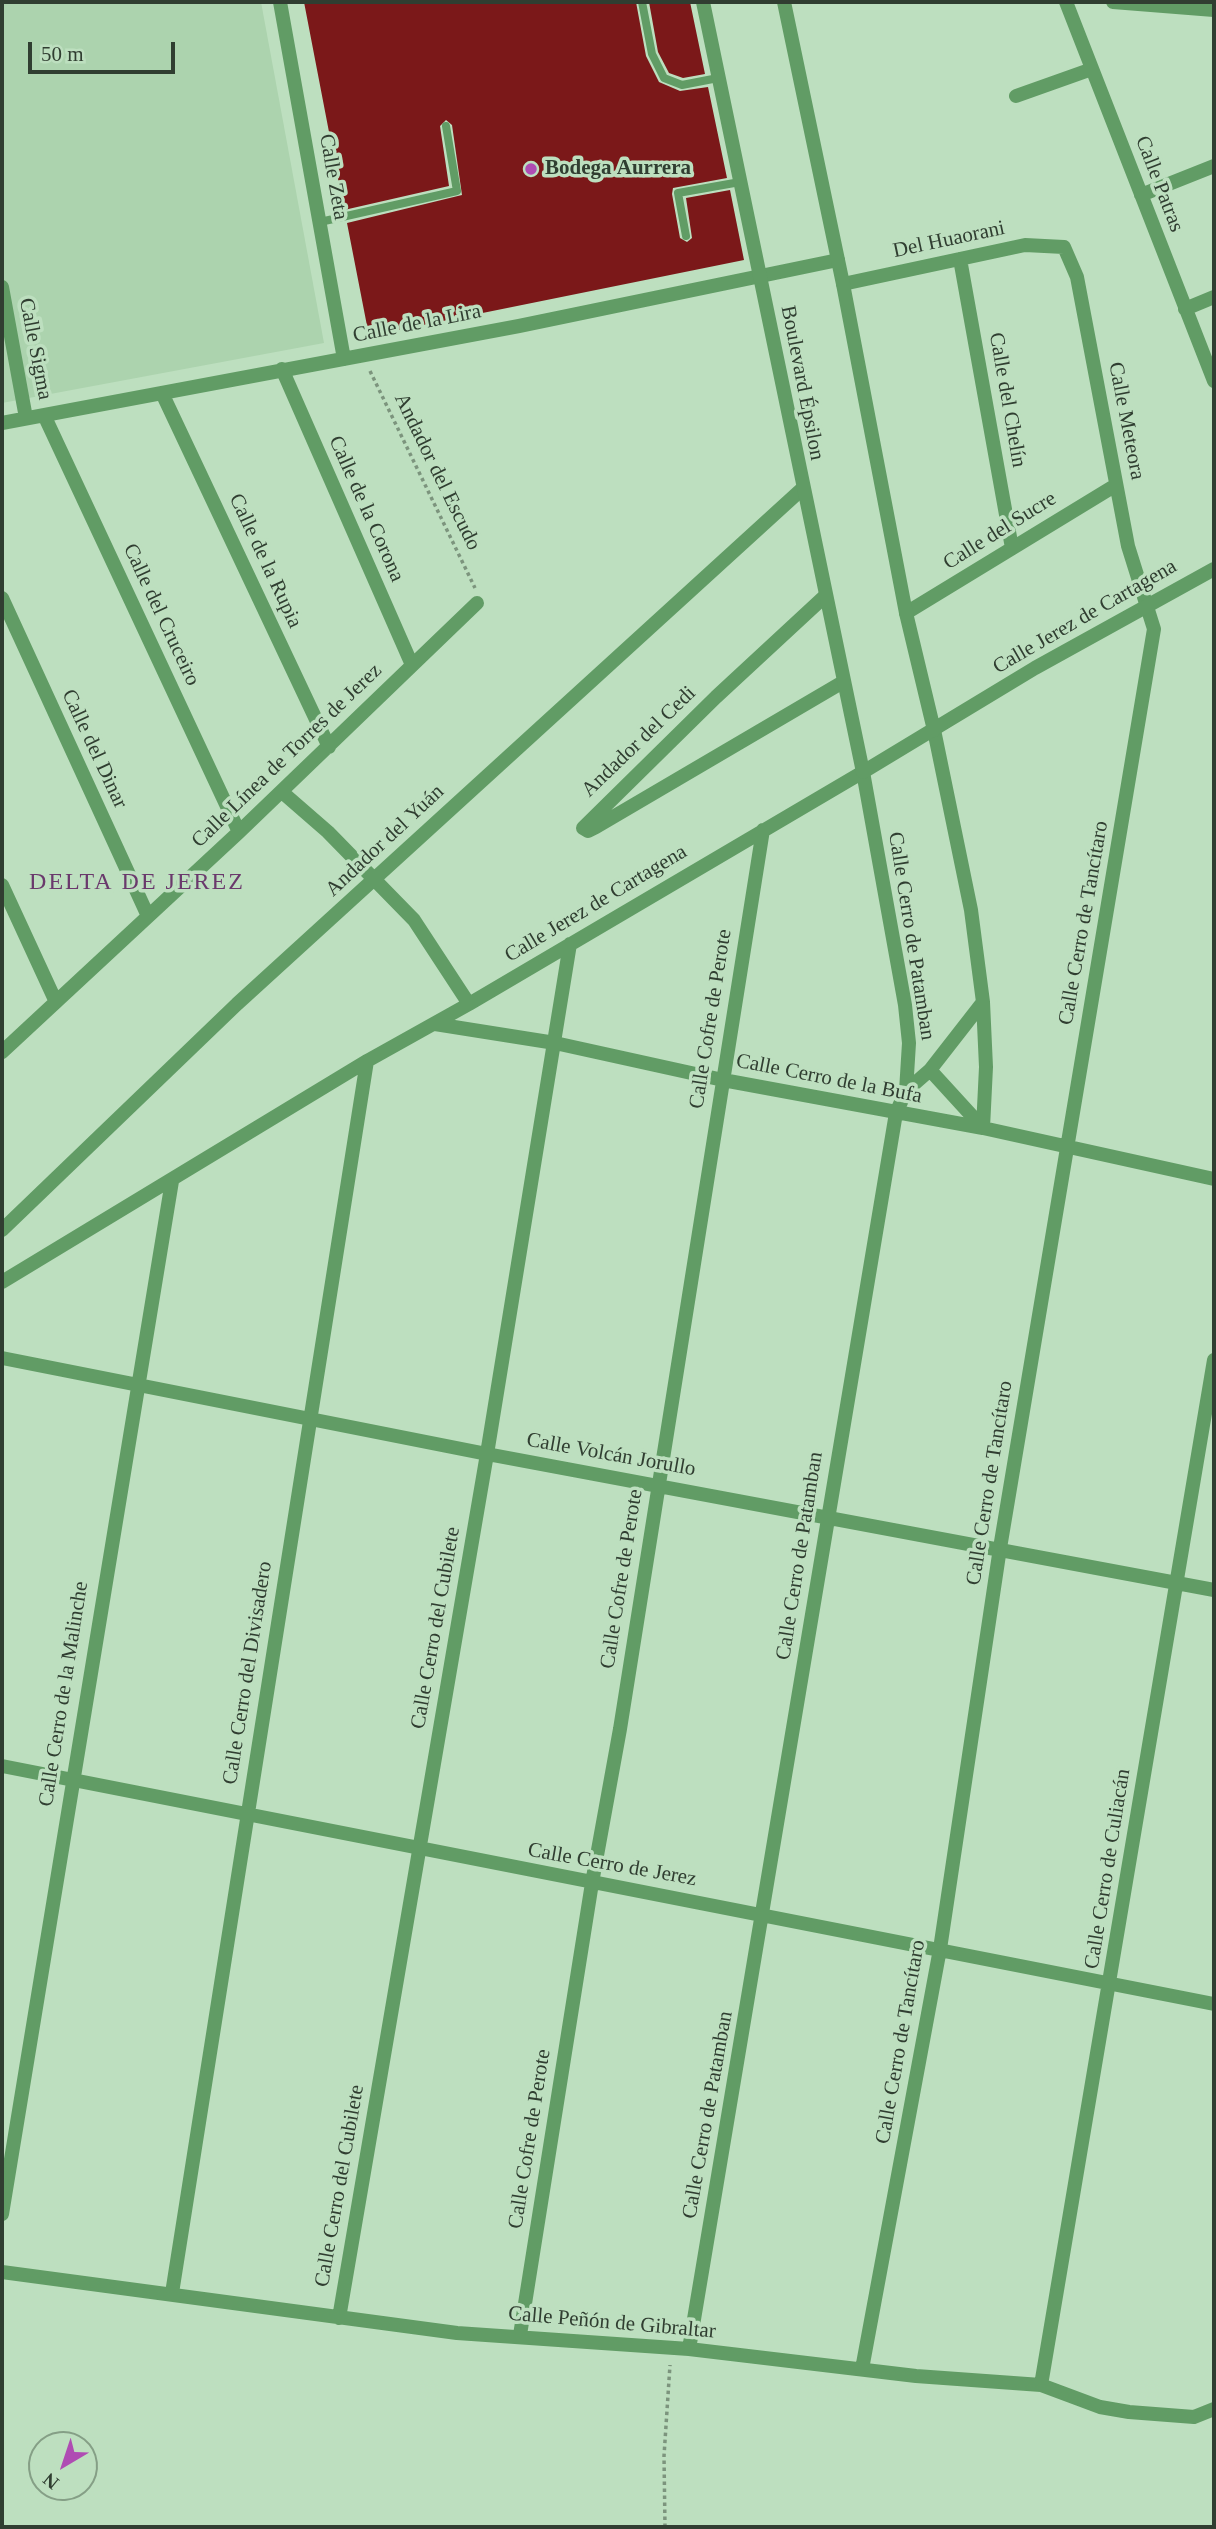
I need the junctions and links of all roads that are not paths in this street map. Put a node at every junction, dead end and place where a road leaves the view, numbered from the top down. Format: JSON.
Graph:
{"nodes":[{"id":1,"x":280,"y":2,"type":"edge"},
{"id":2,"x":642,"y":2,"type":"edge"},
{"id":3,"x":703,"y":2,"type":"edge"},
{"id":4,"x":783,"y":2,"type":"edge"},
{"id":5,"x":1066,"y":2,"type":"edge"},
{"id":6,"x":1113,"y":2,"type":"edge"},
{"id":7,"x":1214,"y":9,"type":"edge"},
{"id":8,"x":1092,"y":69,"type":"junction"},
{"id":9,"x":718,"y":79,"type":"junction"},
{"id":10,"x":1016,"y":96,"type":"dead end"},
{"id":11,"x":446,"y":126,"type":"dead end"},
{"id":12,"x":1214,"y":166,"type":"edge"},
{"id":13,"x":740,"y":182,"type":"junction"},
{"id":14,"x":1141,"y":195,"type":"junction"},
{"id":15,"x":320,"y":222,"type":"junction"},
{"id":16,"x":686,"y":236,"type":"dead end"},
{"id":17,"x":1064,"y":247,"type":"joint"},
{"id":18,"x":960,"y":259,"type":"junction"},
{"id":19,"x":838,"y":260,"type":"junction"},
{"id":20,"x":760,"y":278,"type":"junction"},
{"id":21,"x":844,"y":284,"type":"junction"},
{"id":22,"x":2,"y":287,"type":"edge"},
{"id":23,"x":1214,"y":297,"type":"edge"},
{"id":24,"x":1185,"y":309,"type":"junction"},
{"id":25,"x":344,"y":359,"type":"junction"},
{"id":26,"x":282,"y":369,"type":"junction"},
{"id":27,"x":1214,"y":381,"type":"edge"},
{"id":28,"x":162,"y":393,"type":"junction"},
{"id":29,"x":44,"y":415,"type":"junction"},
{"id":30,"x":26,"y":418,"type":"junction"},
{"id":31,"x":2,"y":423,"type":"edge"},
{"id":32,"x":1116,"y":485,"type":"junction"},
{"id":33,"x":802,"y":489,"type":"junction"},
{"id":34,"x":1012,"y":548,"type":"junction"},
{"id":35,"x":1214,"y":569,"type":"edge"},
{"id":36,"x":824,"y":597,"type":"junction"},
{"id":37,"x":2,"y":598,"type":"edge"},
{"id":38,"x":477,"y":603,"type":"road end"},
{"id":39,"x":1148,"y":604,"type":"junction"},
{"id":40,"x":906,"y":613,"type":"junction"},
{"id":41,"x":412,"y":665,"type":"junction"},
{"id":42,"x":843,"y":682,"type":"junction"},
{"id":43,"x":934,"y":730,"type":"junction"},
{"id":44,"x":329,"y":747,"type":"junction"},
{"id":45,"x":863,"y":772,"type":"junction"},
{"id":46,"x":282,"y":792,"type":"junction"},
{"id":47,"x":763,"y":830,"type":"junction"},
{"id":48,"x":239,"y":832,"type":"junction"},
{"id":49,"x":376,"y":879,"type":"junction"},
{"id":50,"x":2,"y":885,"type":"edge"},
{"id":51,"x":148,"y":916,"type":"junction"},
{"id":52,"x":570,"y":944,"type":"junction"},
{"id":53,"x":56,"y":1002,"type":"junction"},
{"id":54,"x":983,"y":1002,"type":"junction"},
{"id":55,"x":470,"y":1004,"type":"junction"},
{"id":56,"x":435,"y":1024,"type":"junction"},
{"id":57,"x":555,"y":1043,"type":"junction"},
{"id":58,"x":2,"y":1052,"type":"edge"},
{"id":59,"x":367,"y":1060,"type":"junction"},
{"id":60,"x":930,"y":1070,"type":"junction"},
{"id":61,"x":723,"y":1080,"type":"junction"},
{"id":62,"x":906,"y":1091,"type":"junction"},
{"id":63,"x":896,"y":1113,"type":"junction"},
{"id":64,"x":983,"y":1128,"type":"junction"},
{"id":65,"x":1067,"y":1149,"type":"junction"},
{"id":66,"x":1214,"y":1179,"type":"edge"},
{"id":67,"x":172,"y":1181,"type":"junction"},
{"id":68,"x":2,"y":1230,"type":"edge"},
{"id":69,"x":2,"y":1282,"type":"edge"},
{"id":70,"x":2,"y":1358,"type":"edge"},
{"id":71,"x":1214,"y":1360,"type":"edge"},
{"id":72,"x":137,"y":1383,"type":"junction"},
{"id":73,"x":311,"y":1421,"type":"junction"},
{"id":74,"x":487,"y":1454,"type":"junction"},
{"id":75,"x":658,"y":1484,"type":"junction"},
{"id":76,"x":827,"y":1518,"type":"junction"},
{"id":77,"x":1000,"y":1548,"type":"junction"},
{"id":78,"x":1177,"y":1582,"type":"junction"},
{"id":79,"x":1214,"y":1590,"type":"edge"},
{"id":80,"x":2,"y":1766,"type":"edge"},
{"id":81,"x":71,"y":1781,"type":"junction"},
{"id":82,"x":246,"y":1814,"type":"junction"},
{"id":83,"x":419,"y":1851,"type":"junction"},
{"id":84,"x":592,"y":1883,"type":"junction"},
{"id":85,"x":764,"y":1915,"type":"junction"},
{"id":86,"x":940,"y":1949,"type":"junction"},
{"id":87,"x":1111,"y":1984,"type":"junction"},
{"id":88,"x":1214,"y":2004,"type":"edge"},
{"id":89,"x":2,"y":2214,"type":"edge"},
{"id":90,"x":2,"y":2272,"type":"edge"},
{"id":91,"x":172,"y":2293,"type":"junction"},
{"id":92,"x":338,"y":2318,"type":"junction"},
{"id":93,"x":520,"y":2335,"type":"junction"},
{"id":94,"x":689,"y":2349,"type":"junction"},
{"id":95,"x":862,"y":2369,"type":"junction"},
{"id":96,"x":1041,"y":2385,"type":"junction"},
{"id":97,"x":1214,"y":2409,"type":"edge"}],
"edges":[{"from":1,"to":15,"type":"street","name":"Calle Zeta"},
{"from":2,"to":9,"type":"lane"},
{"from":3,"to":9,"type":"street","name":"Boulevard Épsilon"},
{"from":4,"to":19,"type":"street"},
{"from":5,"to":8,"type":"street","name":"Calle Patras"},
{"from":6,"to":7,"type":"street"},
{"from":8,"to":10,"type":"street"},
{"from":8,"to":14,"type":"street","name":"Calle Patras"},
{"from":9,"to":13,"type":"street","name":"Boulevard Épsilon"},
{"from":11,"to":15,"type":"lane"},
{"from":12,"to":14,"type":"street"},
{"from":13,"to":16,"type":"lane"},
{"from":13,"to":20,"type":"street","name":"Boulevard Épsilon"},
{"from":14,"to":24,"type":"street","name":"Calle Patras"},
{"from":15,"to":25,"type":"street","name":"Calle Zeta"},
{"from":17,"to":18,"type":"street","name":"Del Huaorani"},
{"from":17,"to":32,"type":"street","name":"Calle Meteora"},
{"from":18,"to":21,"type":"street","name":"Del Huaorani"},
{"from":18,"to":34,"type":"street","name":"Calle del Chelín"},
{"from":19,"to":20,"type":"street","name":"Calle de la Lira"},
{"from":19,"to":21,"type":"street"},
{"from":20,"to":25,"type":"street","name":"Calle de la Lira"},
{"from":20,"to":33,"type":"street","name":"Boulevard Épsilon"},
{"from":21,"to":40,"type":"street"},
{"from":22,"to":30,"type":"street","name":"Calle Sigma"},
{"from":23,"to":24,"type":"street"},
{"from":24,"to":27,"type":"street","name":"Calle Patras"},
{"from":25,"to":26,"type":"street","name":"Calle de la Lira"},
{"from":26,"to":28,"type":"street","name":"Calle de la Lira"},
{"from":26,"to":41,"type":"street","name":"Calle de la Corona"},
{"from":28,"to":29,"type":"street","name":"Calle de la Lira"},
{"from":28,"to":44,"type":"street","name":"Calle de la Rupia"},
{"from":29,"to":30,"type":"street","name":"Calle de la Lira"},
{"from":29,"to":48,"type":"street","name":"Calle del Cruceiro"},
{"from":30,"to":31,"type":"street","name":"Calle de la Lira"},
{"from":32,"to":34,"type":"street","name":"Calle del Sucre"},
{"from":32,"to":39,"type":"street","name":"Calle Meteora"},
{"from":33,"to":36,"type":"street","name":"Boulevard Épsilon"},
{"from":33,"to":49,"type":"street","name":"Andador del Yuán"},
{"from":34,"to":40,"type":"street","name":"Calle del Sucre"},
{"from":35,"to":39,"type":"street","name":"Calle Jerez de Cartagena"},
{"from":36,"to":42,"type":"street","name":"Boulevard Épsilon"},
{"from":36,"to":42,"type":"street","name":"Andador del Cedi"},
{"from":37,"to":51,"type":"street","name":"Calle del Dinar"},
{"from":38,"to":41,"type":"street","name":"Calle Línea de Torres de Jerez"},
{"from":39,"to":43,"type":"street","name":"Calle Jerez de Cartagena"},
{"from":39,"to":65,"type":"street","name":"Calle Cerro de Tancítaro"},
{"from":40,"to":43,"type":"street"},
{"from":41,"to":44,"type":"street","name":"Calle Línea de Torres de Jerez"},
{"from":42,"to":45,"type":"street","name":"Boulevard Épsilon"},
{"from":43,"to":45,"type":"street","name":"Calle Jerez de Cartagena"},
{"from":43,"to":54,"type":"street"},
{"from":44,"to":46,"type":"street","name":"Calle Línea de Torres de Jerez"},
{"from":45,"to":47,"type":"street","name":"Calle Jerez de Cartagena"},
{"from":45,"to":62,"type":"street","name":"Calle Cerro de Patamban"},
{"from":46,"to":48,"type":"street","name":"Calle Línea de Torres de Jerez"},
{"from":46,"to":49,"type":"street"},
{"from":47,"to":52,"type":"street","name":"Calle Jerez de Cartagena"},
{"from":47,"to":61,"type":"street","name":"Calle Cofre de Perote"},
{"from":48,"to":51,"type":"street","name":"Calle Línea de Torres de Jerez"},
{"from":49,"to":55,"type":"street"},
{"from":49,"to":68,"type":"street","name":"Andador del Yuán"},
{"from":50,"to":53,"type":"street"},
{"from":51,"to":53,"type":"street","name":"Calle Línea de Torres de Jerez"},
{"from":52,"to":55,"type":"street","name":"Calle Jerez de Cartagena"},
{"from":52,"to":57,"type":"street","name":"Calle Cerro del Cubilete"},
{"from":53,"to":58,"type":"street","name":"Calle Línea de Torres de Jerez"},
{"from":54,"to":60,"type":"street"},
{"from":54,"to":64,"type":"street"},
{"from":55,"to":56,"type":"street","name":"Calle Jerez de Cartagena"},
{"from":56,"to":57,"type":"street","name":"Calle Cerro de la Bufa"},
{"from":56,"to":59,"type":"street","name":"Calle Jerez de Cartagena"},
{"from":57,"to":61,"type":"street","name":"Calle Cerro de la Bufa"},
{"from":57,"to":74,"type":"street","name":"Calle Cerro del Cubilete"},
{"from":59,"to":67,"type":"street","name":"Calle Jerez de Cartagena"},
{"from":59,"to":73,"type":"street","name":"Calle Cerro del Divisadero"},
{"from":60,"to":62,"type":"street"},
{"from":60,"to":64,"type":"street"},
{"from":61,"to":63,"type":"street","name":"Calle Cerro de la Bufa"},
{"from":61,"to":75,"type":"street","name":"Calle Cofre de Perote"},
{"from":62,"to":63,"type":"street","name":"Calle Cerro de Patamban"},
{"from":63,"to":64,"type":"street","name":"Calle Cerro de la Bufa"},
{"from":63,"to":76,"type":"street","name":"Calle Cerro de Patamban"},
{"from":64,"to":65,"type":"street","name":"Calle Cerro de la Bufa"},
{"from":65,"to":66,"type":"street","name":"Calle Cerro de la Bufa"},
{"from":65,"to":77,"type":"street","name":"Calle Cerro de Tancítaro"},
{"from":67,"to":69,"type":"street","name":"Calle Jerez de Cartagena"},
{"from":67,"to":72,"type":"street","name":"Calle Cerro de la Malinche"},
{"from":70,"to":72,"type":"street","name":"Calle Volcán Jorullo"},
{"from":71,"to":78,"type":"street","name":"Calle Cerro de Culiacán"},
{"from":72,"to":73,"type":"street","name":"Calle Volcán Jorullo"},
{"from":72,"to":81,"type":"street","name":"Calle Cerro de la Malinche"},
{"from":73,"to":74,"type":"street","name":"Calle Volcán Jorullo"},
{"from":73,"to":82,"type":"street","name":"Calle Cerro del Divisadero"},
{"from":74,"to":75,"type":"street","name":"Calle Volcán Jorullo"},
{"from":74,"to":83,"type":"street","name":"Calle Cerro del Cubilete"},
{"from":75,"to":76,"type":"street","name":"Calle Volcán Jorullo"},
{"from":75,"to":84,"type":"street","name":"Calle Cofre de Perote"},
{"from":76,"to":77,"type":"street","name":"Calle Volcán Jorullo"},
{"from":76,"to":85,"type":"street","name":"Calle Cerro de Patamban"},
{"from":77,"to":78,"type":"street","name":"Calle Volcán Jorullo"},
{"from":77,"to":86,"type":"street","name":"Calle Cerro de Tancítaro"},
{"from":78,"to":79,"type":"street","name":"Calle Volcán Jorullo"},
{"from":78,"to":87,"type":"street","name":"Calle Cerro de Culiacán"},
{"from":80,"to":81,"type":"street","name":"Calle Cerro de Jerez"},
{"from":81,"to":82,"type":"street","name":"Calle Cerro de Jerez"},
{"from":81,"to":89,"type":"street","name":"Calle Cerro de la Malinche"},
{"from":82,"to":83,"type":"street","name":"Calle Cerro de Jerez"},
{"from":82,"to":91,"type":"street","name":"Calle Cerro del Divisadero"},
{"from":83,"to":84,"type":"street","name":"Calle Cerro de Jerez"},
{"from":83,"to":92,"type":"street","name":"Calle Cerro del Cubilete"},
{"from":84,"to":85,"type":"street","name":"Calle Cerro de Jerez"},
{"from":84,"to":93,"type":"street","name":"Calle Cofre de Perote"},
{"from":85,"to":86,"type":"street","name":"Calle Cerro de Jerez"},
{"from":85,"to":94,"type":"street","name":"Calle Cerro de Patamban"},
{"from":86,"to":87,"type":"street","name":"Calle Cerro de Jerez"},
{"from":86,"to":95,"type":"street","name":"Calle Cerro de Tancítaro"},
{"from":87,"to":88,"type":"street","name":"Calle Cerro de Jerez"},
{"from":87,"to":96,"type":"street","name":"Calle Cerro de Culiacán"},
{"from":90,"to":91,"type":"street","name":"Calle Peñón de Gibraltar"},
{"from":91,"to":92,"type":"street","name":"Calle Peñón de Gibraltar"},
{"from":92,"to":93,"type":"street","name":"Calle Peñón de Gibraltar"},
{"from":93,"to":94,"type":"street","name":"Calle Peñón de Gibraltar"},
{"from":94,"to":95,"type":"street","name":"Calle Peñón de Gibraltar"},
{"from":95,"to":96,"type":"street","name":"Calle Peñón de Gibraltar"},
{"from":96,"to":97,"type":"street","name":"Calle Peñón de Gibraltar"}]}
